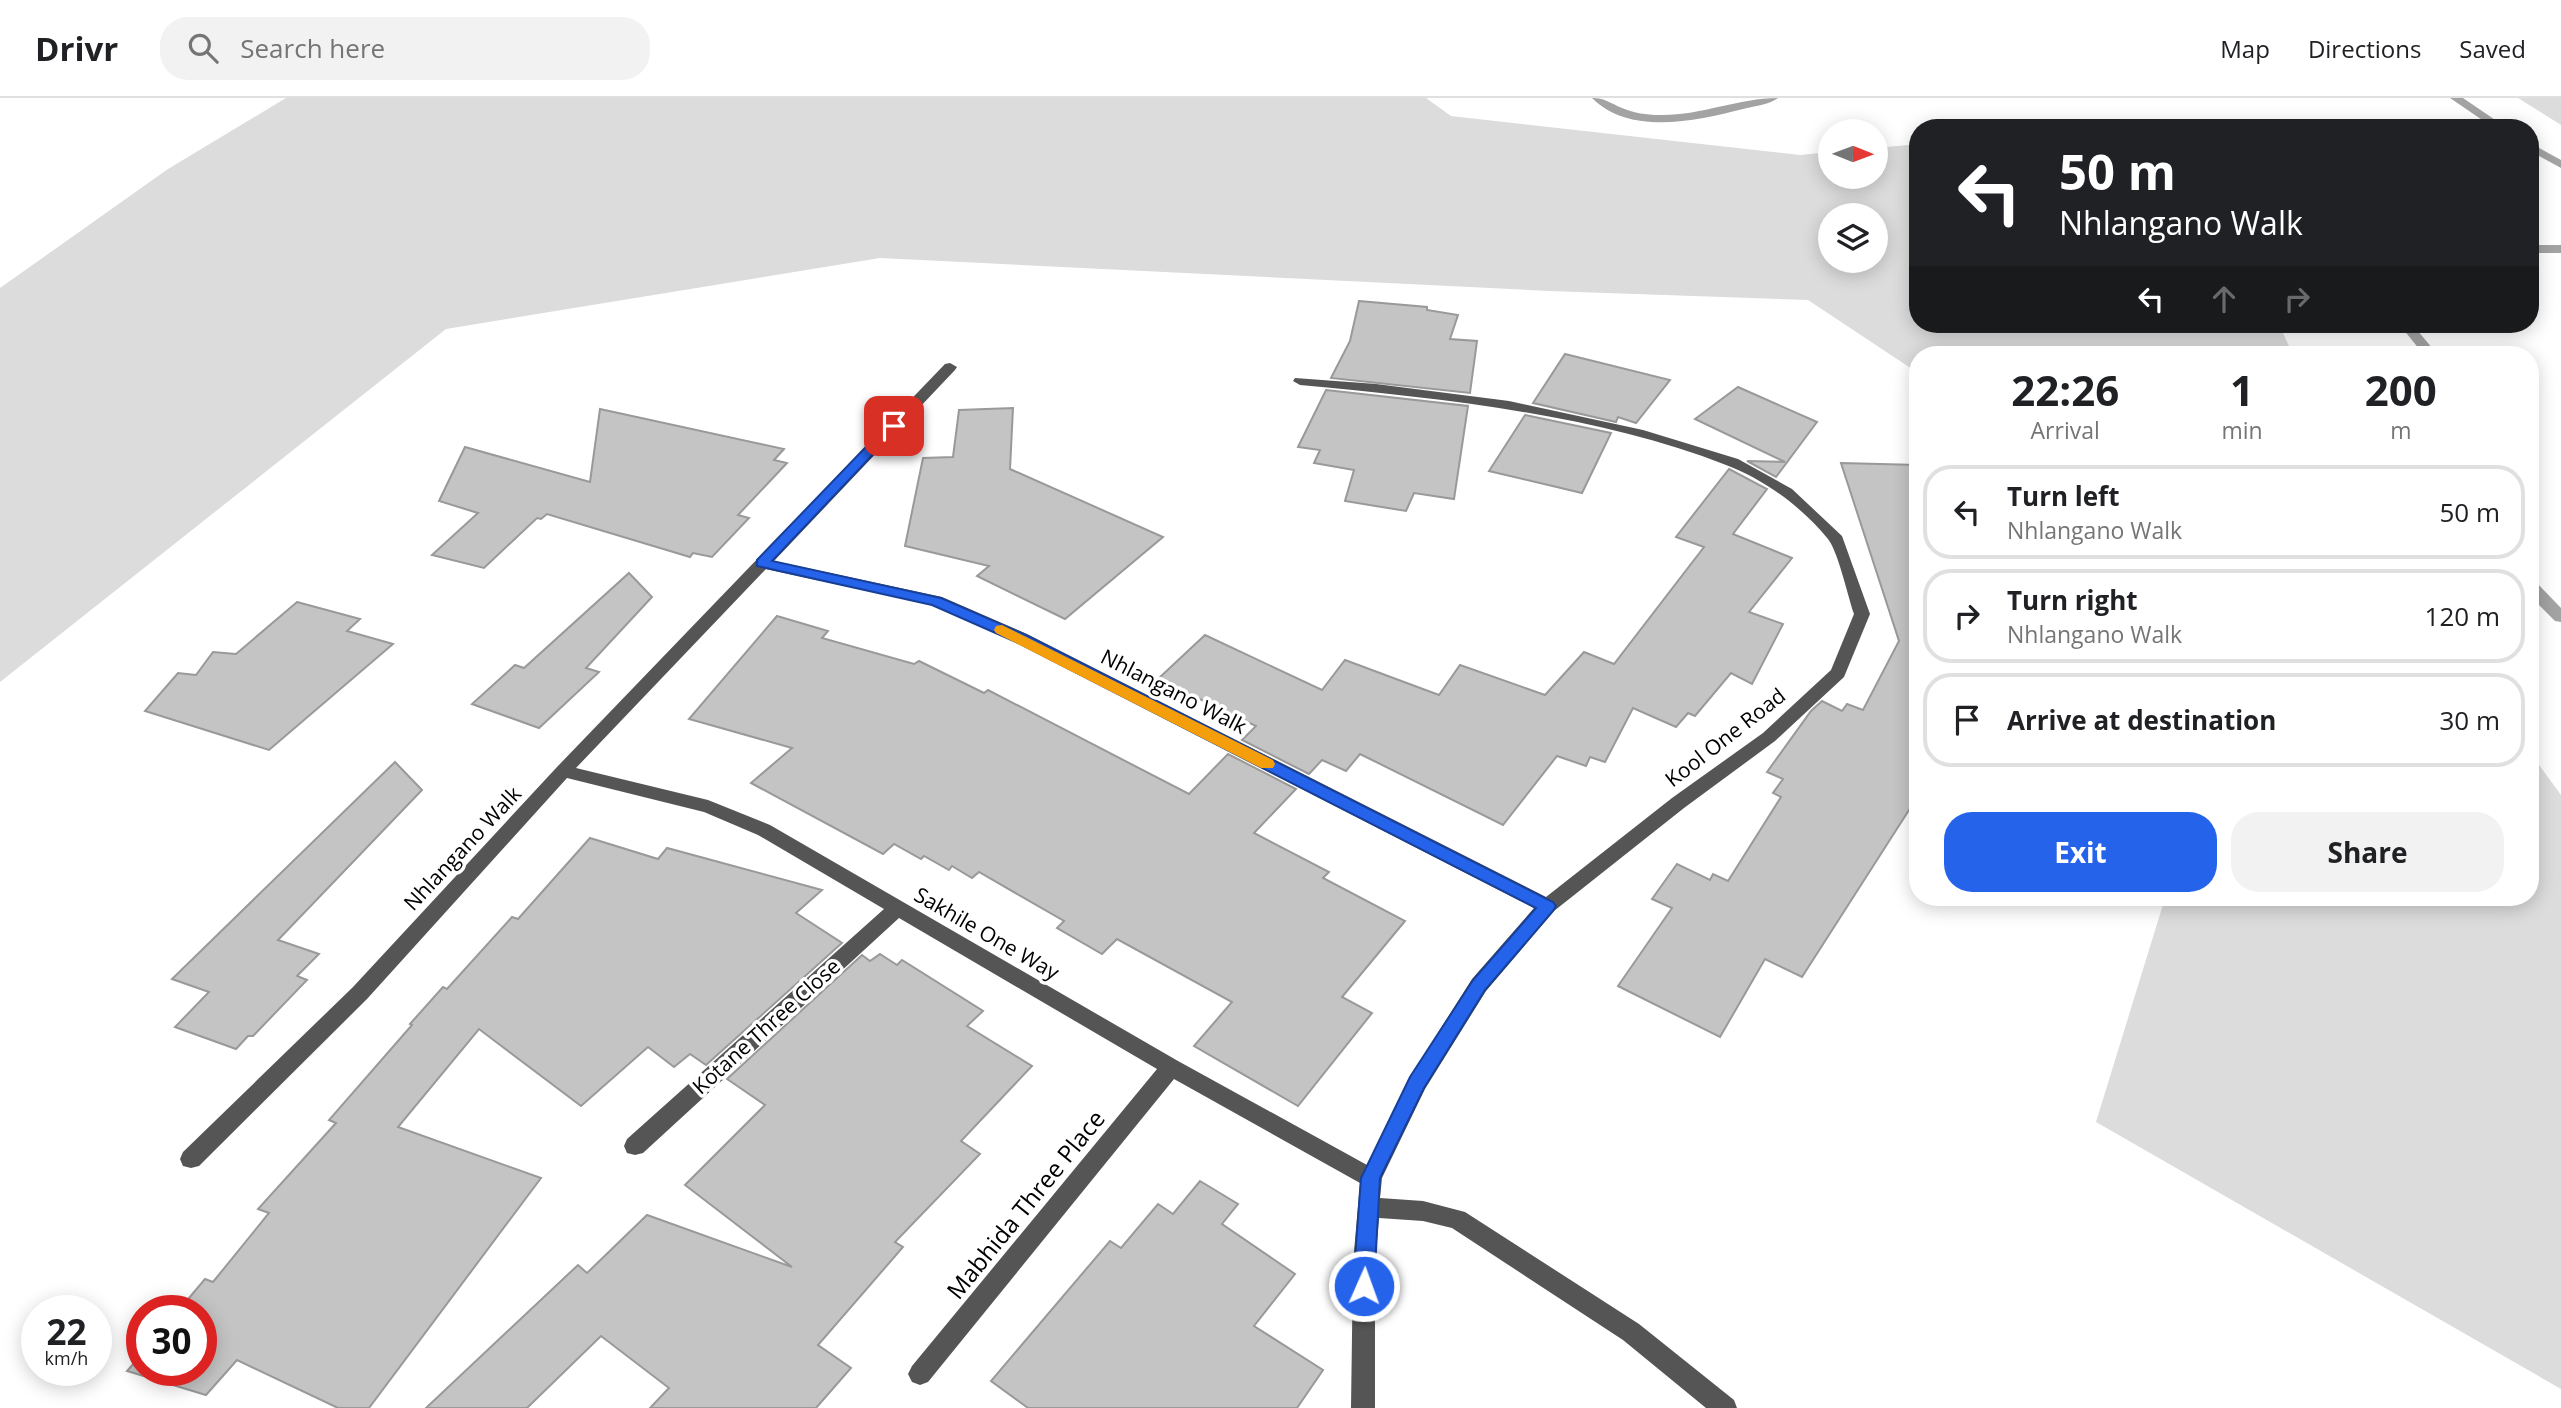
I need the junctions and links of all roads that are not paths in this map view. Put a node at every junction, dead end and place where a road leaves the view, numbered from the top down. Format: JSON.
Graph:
{"nodes":[{"id":1,"x":950,"y":367,"type":"dead end"},
{"id":2,"x":1300,"y":382,"type":"dead end"},
{"id":3,"x":762,"y":563,"type":"junction"},
{"id":4,"x":563,"y":771,"type":"junction"},
{"id":5,"x":1547,"y":906,"type":"junction"},
{"id":6,"x":898,"y":907,"type":"junction"},
{"id":7,"x":1171,"y":1067,"type":"junction"},
{"id":8,"x":635,"y":1146,"type":"dead end"},
{"id":9,"x":191,"y":1159,"type":"dead end"},
{"id":10,"x":1371,"y":1178,"type":"junction"},
{"id":11,"x":1368,"y":1207,"type":"junction"},
{"id":12,"x":920,"y":1374,"type":"dead end"},
{"id":13,"x":1363,"y":1408,"type":"edge"},
{"id":14,"x":1726,"y":1408,"type":"edge"}],
"edges":[{"from":1,"to":3,"type":"street","name":"Nhlangano Walk"},
{"from":2,"to":5,"type":"street","name":"Kool One Road"},
{"from":3,"to":4,"type":"street","name":"Nhlangano Walk"},
{"from":3,"to":5,"type":"street","name":"Nhlangano Walk"},
{"from":4,"to":6,"type":"street","name":"Sakhile One Way"},
{"from":4,"to":9,"type":"street","name":"Nhlangano Walk"},
{"from":5,"to":10,"type":"street","name":"Kool One Road"},
{"from":6,"to":7,"type":"street","name":"Sakhile One Way"},
{"from":6,"to":8,"type":"street","name":"Kotane Three Close"},
{"from":7,"to":10,"type":"street","name":"Sakhile One Way"},
{"from":7,"to":12,"type":"street","name":"Mabhida Three Place"},
{"from":10,"to":11,"type":"street","name":"Kool One Road"},
{"from":11,"to":13,"type":"street","name":"Kool One Road"},
{"from":11,"to":14,"type":"street"}]}
